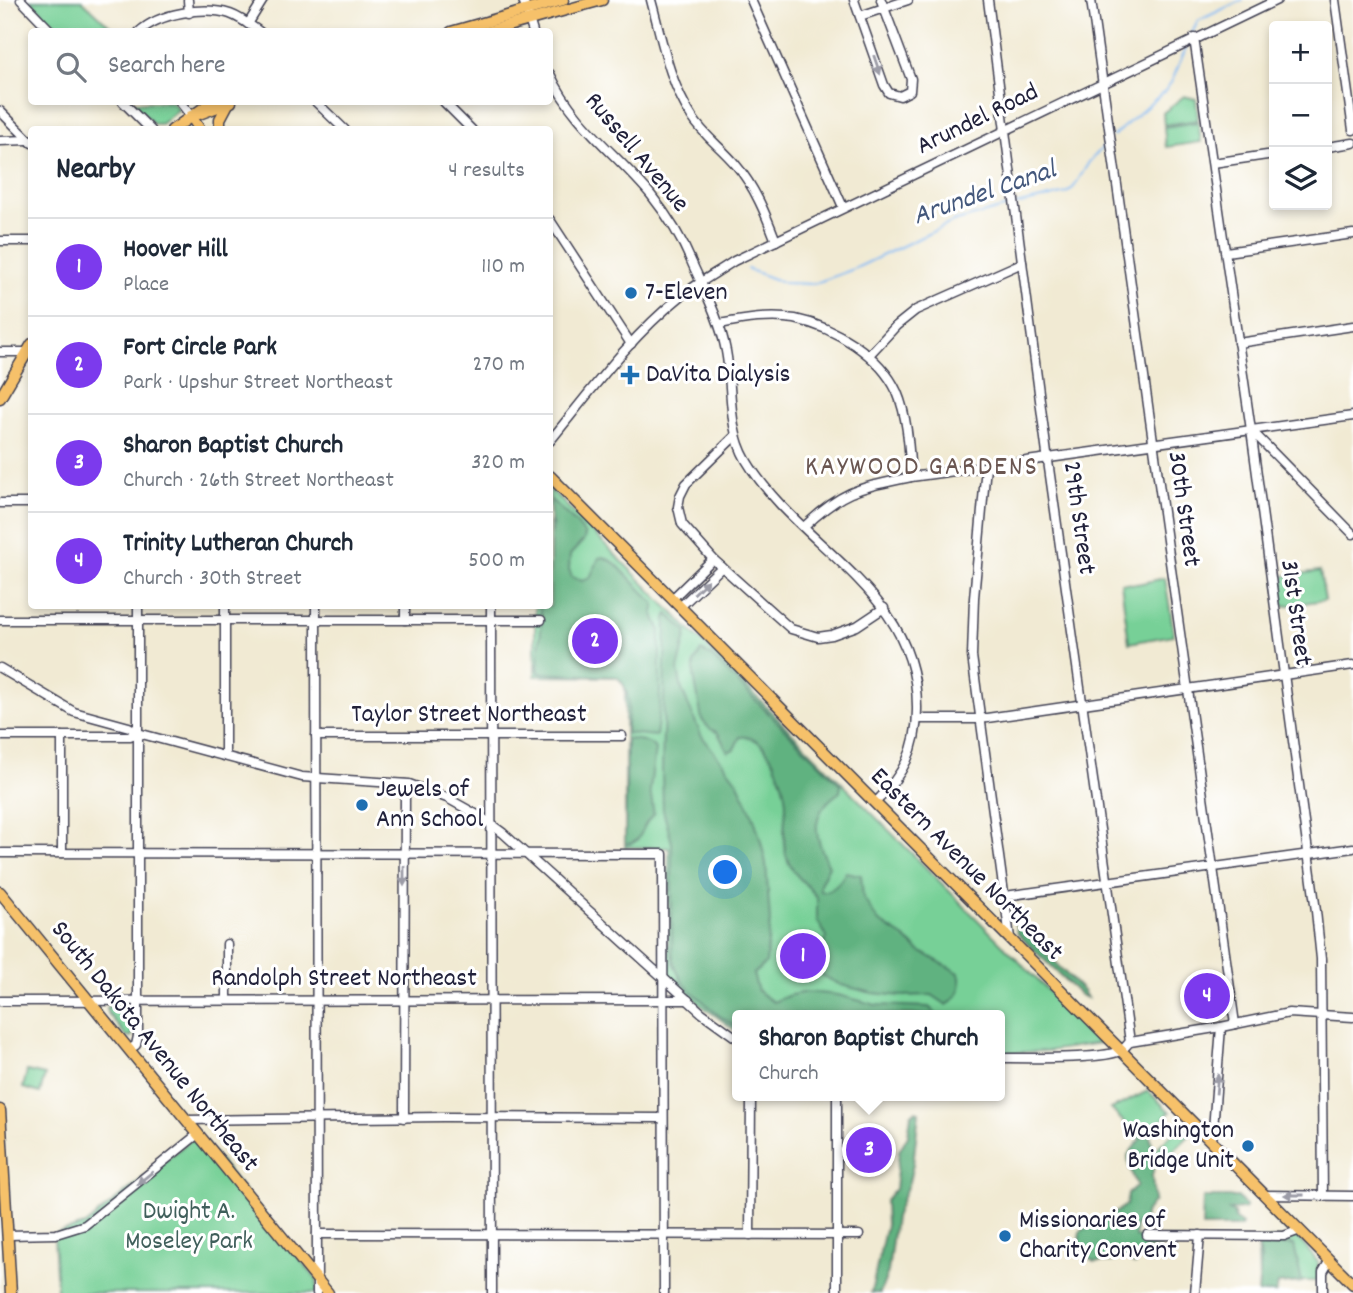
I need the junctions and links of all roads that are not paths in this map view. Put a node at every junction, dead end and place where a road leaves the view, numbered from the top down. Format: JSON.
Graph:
{"nodes":[{"id":1,"x":21,"y":0,"type":"edge"},
{"id":2,"x":188,"y":0,"type":"edge"},
{"id":3,"x":263,"y":0,"type":"edge"},
{"id":4,"x":563,"y":0,"type":"edge"},
{"id":5,"x":602,"y":0,"type":"edge"},
{"id":6,"x":651,"y":0,"type":"edge"},
{"id":7,"x":751,"y":0,"type":"edge"},
{"id":8,"x":854,"y":0,"type":"edge"},
{"id":9,"x":908,"y":0,"type":"edge"},
{"id":10,"x":988,"y":0,"type":"edge"},
{"id":11,"x":1090,"y":0,"type":"edge"},
{"id":12,"x":1277,"y":0,"type":"edge"},
{"id":13,"x":1335,"y":0,"type":"edge"},
{"id":14,"x":882,"y":4,"type":"edge"},
{"id":15,"x":526,"y":10,"type":"edge"},
{"id":16,"x":189,"y":13,"type":"junction"},
{"id":17,"x":860,"y":16,"type":"junction"},
{"id":18,"x":248,"y":24,"type":"junction"},
{"id":19,"x":48,"y":28,"type":"edge"},
{"id":20,"x":145,"y":28,"type":"edge"},
{"id":21,"x":254,"y":28,"type":"edge"},
{"id":22,"x":465,"y":28,"type":"edge"},
{"id":23,"x":493,"y":28,"type":"edge"},
{"id":24,"x":532,"y":28,"type":"edge"},
{"id":25,"x":1194,"y":38,"type":"junction"},
{"id":26,"x":553,"y":79,"type":"edge"},
{"id":27,"x":1103,"y":82,"type":"junction"},
{"id":28,"x":125,"y":105,"type":"edge"},
{"id":29,"x":182,"y":105,"type":"edge"},
{"id":30,"x":208,"y":105,"type":"edge"},
{"id":31,"x":222,"y":105,"type":"edge"},
{"id":32,"x":228,"y":105,"type":"edge"},
{"id":33,"x":319,"y":105,"type":"edge"},
{"id":34,"x":447,"y":105,"type":"edge"},
{"id":35,"x":0,"y":111,"type":"edge"},
{"id":36,"x":191,"y":116,"type":"junction"},
{"id":37,"x":147,"y":126,"type":"edge"},
{"id":38,"x":177,"y":126,"type":"edge"},
{"id":39,"x":197,"y":126,"type":"edge"},
{"id":40,"x":220,"y":126,"type":"edge"},
{"id":41,"x":341,"y":126,"type":"edge"},
{"id":42,"x":468,"y":126,"type":"edge"},
{"id":43,"x":1353,"y":130,"type":"edge"},
{"id":44,"x":1004,"y":132,"type":"junction"},
{"id":45,"x":28,"y":139,"type":"edge"},
{"id":46,"x":0,"y":141,"type":"edge"},
{"id":47,"x":28,"y":141,"type":"edge"},
{"id":48,"x":1353,"y":143,"type":"edge"},
{"id":49,"x":1332,"y":146,"type":"edge"},
{"id":50,"x":1269,"y":155,"type":"edge"},
{"id":51,"x":1213,"y":163,"type":"junction"},
{"id":52,"x":843,"y":207,"type":"junction"},
{"id":53,"x":553,"y":225,"type":"edge"},
{"id":54,"x":1353,"y":233,"type":"edge"},
{"id":55,"x":0,"y":241,"type":"edge"},
{"id":56,"x":28,"y":241,"type":"edge"},
{"id":57,"x":776,"y":241,"type":"junction"},
{"id":58,"x":1226,"y":252,"type":"junction"},
{"id":59,"x":1022,"y":263,"type":"junction"},
{"id":60,"x":700,"y":283,"type":"junction"},
{"id":61,"x":720,"y":324,"type":"junction"},
{"id":62,"x":1353,"y":326,"type":"edge"},
{"id":63,"x":1238,"y":343,"type":"junction"},
{"id":64,"x":631,"y":344,"type":"junction"},
{"id":65,"x":28,"y":349,"type":"edge"},
{"id":66,"x":0,"y":352,"type":"edge"},
{"id":67,"x":28,"y":352,"type":"edge"},
{"id":68,"x":869,"y":355,"type":"junction"},
{"id":69,"x":0,"y":398,"type":"edge"},
{"id":70,"x":1353,"y":416,"type":"edge"},
{"id":71,"x":1251,"y":430,"type":"junction"},
{"id":72,"x":735,"y":436,"type":"junction"},
{"id":73,"x":553,"y":437,"type":"edge"},
{"id":74,"x":1152,"y":444,"type":"junction"},
{"id":75,"x":1048,"y":458,"type":"junction"},
{"id":76,"x":986,"y":466,"type":"junction"},
{"id":77,"x":911,"y":477,"type":"junction"},
{"id":78,"x":553,"y":479,"type":"edge"},
{"id":79,"x":0,"y":503,"type":"edge"},
{"id":80,"x":28,"y":503,"type":"edge"},
{"id":81,"x":804,"y":527,"type":"junction"},
{"id":82,"x":1353,"y":534,"type":"edge"},
{"id":83,"x":713,"y":559,"type":"junction"},
{"id":84,"x":722,"y":567,"type":"junction"},
{"id":85,"x":672,"y":599,"type":"junction"},
{"id":86,"x":680,"y":607,"type":"junction"},
{"id":87,"x":884,"y":608,"type":"junction"},
{"id":88,"x":138,"y":609,"type":"edge"},
{"id":89,"x":225,"y":609,"type":"edge"},
{"id":90,"x":316,"y":609,"type":"edge"},
{"id":91,"x":405,"y":609,"type":"edge"},
{"id":92,"x":491,"y":609,"type":"edge"},
{"id":93,"x":0,"y":620,"type":"edge"},
{"id":94,"x":138,"y":620,"type":"junction"},
{"id":95,"x":225,"y":620,"type":"junction"},
{"id":96,"x":316,"y":620,"type":"junction"},
{"id":97,"x":405,"y":620,"type":"junction"},
{"id":98,"x":491,"y":620,"type":"junction"},
{"id":99,"x":541,"y":620,"type":"dead end"},
{"id":100,"x":1353,"y":665,"type":"edge"},
{"id":101,"x":0,"y":668,"type":"edge"},
{"id":102,"x":1282,"y":676,"type":"junction"},
{"id":103,"x":1188,"y":689,"type":"junction"},
{"id":104,"x":1082,"y":704,"type":"junction"},
{"id":105,"x":917,"y":719,"type":"junction"},
{"id":106,"x":980,"y":719,"type":"junction"},
{"id":107,"x":99,"y":720,"type":"junction"},
{"id":108,"x":138,"y":733,"type":"junction"},
{"id":109,"x":0,"y":736,"type":"edge"},
{"id":110,"x":62,"y":736,"type":"junction"},
{"id":111,"x":100,"y":736,"type":"junction"},
{"id":112,"x":316,"y":736,"type":"junction"},
{"id":113,"x":492,"y":736,"type":"junction"},
{"id":114,"x":622,"y":736,"type":"dead end"},
{"id":115,"x":225,"y":755,"type":"junction"},
{"id":116,"x":317,"y":778,"type":"junction"},
{"id":117,"x":405,"y":784,"type":"junction"},
{"id":118,"x":875,"y":803,"type":"junction"},
{"id":119,"x":492,"y":825,"type":"junction"},
{"id":120,"x":1353,"y":848,"type":"edge"},
{"id":121,"x":0,"y":853,"type":"edge"},
{"id":122,"x":62,"y":853,"type":"junction"},
{"id":123,"x":137,"y":853,"type":"junction"},
{"id":124,"x":404,"y":853,"type":"junction"},
{"id":125,"x":317,"y":854,"type":"junction"},
{"id":126,"x":492,"y":854,"type":"junction"},
{"id":127,"x":526,"y":854,"type":"junction"},
{"id":128,"x":1309,"y":854,"type":"junction"},
{"id":129,"x":1213,"y":868,"type":"junction"},
{"id":130,"x":1108,"y":883,"type":"junction"},
{"id":131,"x":0,"y":891,"type":"edge"},
{"id":132,"x":1004,"y":896,"type":"junction"},
{"id":133,"x":1010,"y":939,"type":"junction"},
{"id":134,"x":227,"y":944,"type":"dead end"},
{"id":135,"x":663,"y":979,"type":"junction"},
{"id":136,"x":138,"y":1000,"type":"junction"},
{"id":137,"x":227,"y":1000,"type":"junction"},
{"id":138,"x":317,"y":1000,"type":"junction"},
{"id":139,"x":404,"y":1000,"type":"junction"},
{"id":140,"x":663,"y":1000,"type":"junction"},
{"id":141,"x":688,"y":1000,"type":"junction"},
{"id":142,"x":0,"y":1001,"type":"edge"},
{"id":143,"x":89,"y":1001,"type":"junction"},
{"id":144,"x":492,"y":1001,"type":"junction"},
{"id":145,"x":1322,"y":1014,"type":"junction"},
{"id":146,"x":1353,"y":1017,"type":"edge"},
{"id":147,"x":1235,"y":1024,"type":"junction"},
{"id":148,"x":1222,"y":1027,"type":"junction"},
{"id":149,"x":732,"y":1034,"type":"edge"},
{"id":150,"x":1130,"y":1042,"type":"junction"},
{"id":151,"x":129,"y":1050,"type":"junction"},
{"id":152,"x":1121,"y":1051,"type":"junction"},
{"id":153,"x":1005,"y":1058,"type":"edge"},
{"id":154,"x":751,"y":1101,"type":"edge"},
{"id":155,"x":837,"y":1101,"type":"edge"},
{"id":156,"x":0,"y":1110,"type":"edge"},
{"id":157,"x":404,"y":1118,"type":"junction"},
{"id":158,"x":492,"y":1118,"type":"junction"},
{"id":159,"x":663,"y":1118,"type":"junction"},
{"id":160,"x":186,"y":1120,"type":"junction"},
{"id":161,"x":317,"y":1120,"type":"junction"},
{"id":162,"x":198,"y":1134,"type":"junction"},
{"id":163,"x":1212,"y":1142,"type":"junction"},
{"id":164,"x":1265,"y":1195,"type":"junction"},
{"id":165,"x":1323,"y":1196,"type":"junction"},
{"id":166,"x":1353,"y":1196,"type":"edge"},
{"id":167,"x":1300,"y":1230,"type":"junction"},
{"id":168,"x":317,"y":1234,"type":"junction"},
{"id":169,"x":492,"y":1235,"type":"junction"},
{"id":170,"x":664,"y":1235,"type":"junction"},
{"id":171,"x":750,"y":1235,"type":"junction"},
{"id":172,"x":837,"y":1235,"type":"junction"},
{"id":173,"x":859,"y":1235,"type":"dead end"},
{"id":174,"x":1147,"y":1235,"type":"dead end"},
{"id":175,"x":1200,"y":1235,"type":"junction"},
{"id":176,"x":8,"y":1236,"type":"junction"},
{"id":177,"x":1330,"y":1260,"type":"junction"},
{"id":178,"x":5,"y":1280,"type":"edge"},
{"id":179,"x":317,"y":1280,"type":"junction"},
{"id":180,"x":1353,"y":1284,"type":"edge"},
{"id":181,"x":11,"y":1293,"type":"edge"},
{"id":182,"x":317,"y":1293,"type":"edge"},
{"id":183,"x":328,"y":1293,"type":"edge"},
{"id":184,"x":492,"y":1293,"type":"edge"},
{"id":185,"x":664,"y":1293,"type":"edge"},
{"id":186,"x":837,"y":1293,"type":"edge"},
{"id":187,"x":1195,"y":1293,"type":"edge"},
{"id":188,"x":1323,"y":1293,"type":"edge"}],
"edges":[{"from":1,"to":19,"type":"street"},
{"from":2,"to":16,"type":"street"},
{"from":3,"to":18,"type":"street"},
{"from":4,"to":15,"type":"main road"},
{"from":5,"to":15,"type":"main road"},
{"from":6,"to":57,"type":"street"},
{"from":7,"to":52,"type":"street"},
{"from":8,"to":17,"type":"street"},
{"from":9,"to":14,"type":"street"},
{"from":10,"to":44,"type":"street","name":"29th Street"},
{"from":11,"to":27,"type":"street","name":"30th Street"},
{"from":12,"to":25,"type":"street","name":"Arundel Road"},
{"from":13,"to":43,"type":"street"},
{"from":14,"to":17,"type":"street"},
{"from":17,"to":14,"type":"street","one_way":true},
{"from":15,"to":22,"type":"main road"},
{"from":15,"to":23,"type":"main road"},
{"from":15,"to":24,"type":"street"},
{"from":16,"to":18,"type":"street"},
{"from":16,"to":20,"type":"street"},
{"from":18,"to":21,"type":"street"},
{"from":25,"to":27,"type":"street","name":"Arundel Road"},
{"from":25,"to":51,"type":"street","name":"31st Street"},
{"from":26,"to":60,"type":"street","name":"Russell Avenue"},
{"from":27,"to":44,"type":"street","name":"Arundel Road"},
{"from":27,"to":74,"type":"street","name":"30th Street"},
{"from":28,"to":37,"type":"street"},
{"from":29,"to":36,"type":"street"},
{"from":30,"to":36,"type":"main road"},
{"from":31,"to":36,"type":"main road"},
{"from":32,"to":40,"type":"main road"},
{"from":33,"to":41,"type":"street"},
{"from":34,"to":42,"type":"street"},
{"from":35,"to":45,"type":"street"},
{"from":36,"to":38,"type":"main road"},
{"from":36,"to":39,"type":"main road"},
{"from":44,"to":52,"type":"street","name":"Arundel Road"},
{"from":44,"to":59,"type":"street","name":"29th Street"},
{"from":46,"to":47,"type":"street"},
{"from":48,"to":49,"type":"street"},
{"from":50,"to":51,"type":"street"},
{"from":51,"to":58,"type":"street","name":"31st Street"},
{"from":52,"to":57,"type":"street","name":"Arundel Road"},
{"from":53,"to":64,"type":"street"},
{"from":54,"to":58,"type":"street"},
{"from":55,"to":56,"type":"street"},
{"from":57,"to":60,"type":"street","name":"Arundel Road"},
{"from":58,"to":63,"type":"street","name":"31st Street"},
{"from":59,"to":68,"type":"street"},
{"from":59,"to":75,"type":"street","name":"29th Street"},
{"from":60,"to":61,"type":"street","name":"Russell Avenue"},
{"from":60,"to":64,"type":"street","name":"Arundel Road"},
{"from":61,"to":68,"type":"street"},
{"from":61,"to":72,"type":"street","name":"Russell Avenue"},
{"from":62,"to":63,"type":"street"},
{"from":63,"to":71,"type":"street","name":"31st Street"},
{"from":64,"to":73,"type":"street","name":"Arundel Road"},
{"from":65,"to":66,"type":"street"},
{"from":67,"to":69,"type":"main road"},
{"from":68,"to":77,"type":"street"},
{"from":70,"to":71,"type":"street"},
{"from":71,"to":74,"type":"street"},
{"from":71,"to":82,"type":"street"},
{"from":71,"to":102,"type":"street","name":"31st Street"},
{"from":72,"to":81,"type":"street","name":"Russell Avenue"},
{"from":72,"to":83,"type":"street"},
{"from":74,"to":75,"type":"street"},
{"from":74,"to":103,"type":"street","name":"30th Street"},
{"from":75,"to":76,"type":"street"},
{"from":75,"to":104,"type":"street","name":"29th Street"},
{"from":76,"to":77,"type":"street"},
{"from":76,"to":106,"type":"street"},
{"from":77,"to":81,"type":"street"},
{"from":78,"to":85,"type":"main road","name":"Eastern Avenue Northeast"},
{"from":79,"to":80,"type":"street"},
{"from":81,"to":87,"type":"street","name":"Russell Avenue"},
{"from":83,"to":84,"type":"street"},
{"from":83,"to":85,"type":"street"},
{"from":86,"to":84,"type":"street","one_way":true},
{"from":84,"to":87,"type":"street"},
{"from":85,"to":86,"type":"main road","name":"Eastern Avenue Northeast"},
{"from":86,"to":118,"type":"main road","name":"Eastern Avenue Northeast"},
{"from":87,"to":105,"type":"street","name":"Russell Avenue"},
{"from":88,"to":94,"type":"street"},
{"from":89,"to":95,"type":"street"},
{"from":90,"to":96,"type":"street"},
{"from":91,"to":97,"type":"street"},
{"from":92,"to":98,"type":"street"},
{"from":93,"to":94,"type":"street"},
{"from":94,"to":95,"type":"street"},
{"from":94,"to":108,"type":"street"},
{"from":95,"to":96,"type":"street"},
{"from":95,"to":115,"type":"street"},
{"from":96,"to":97,"type":"street"},
{"from":96,"to":112,"type":"street"},
{"from":97,"to":98,"type":"street"},
{"from":98,"to":99,"type":"street"},
{"from":98,"to":113,"type":"street"},
{"from":100,"to":102,"type":"street"},
{"from":101,"to":107,"type":"street"},
{"from":102,"to":103,"type":"street"},
{"from":102,"to":128,"type":"street","name":"31st Street"},
{"from":103,"to":104,"type":"street"},
{"from":103,"to":129,"type":"street","name":"30th Street"},
{"from":104,"to":106,"type":"street"},
{"from":104,"to":130,"type":"street","name":"29th Street"},
{"from":105,"to":106,"type":"street"},
{"from":105,"to":118,"type":"street","name":"Russell Avenue"},
{"from":106,"to":132,"type":"street"},
{"from":107,"to":108,"type":"street"},
{"from":107,"to":111,"type":"street"},
{"from":108,"to":111,"type":"street"},
{"from":108,"to":115,"type":"street"},
{"from":108,"to":123,"type":"street"},
{"from":109,"to":110,"type":"street"},
{"from":110,"to":111,"type":"street"},
{"from":110,"to":122,"type":"street"},
{"from":112,"to":113,"type":"street","name":"Taylor Street Northeast"},
{"from":112,"to":116,"type":"street"},
{"from":113,"to":114,"type":"street","name":"Taylor Street Northeast"},
{"from":113,"to":119,"type":"street"},
{"from":115,"to":116,"type":"street"},
{"from":116,"to":117,"type":"street"},
{"from":116,"to":125,"type":"street"},
{"from":117,"to":119,"type":"street"},
{"from":117,"to":124,"type":"street"},
{"from":118,"to":133,"type":"main road","name":"Eastern Avenue Northeast"},
{"from":119,"to":126,"type":"street"},
{"from":119,"to":127,"type":"street"},
{"from":120,"to":128,"type":"street"},
{"from":121,"to":122,"type":"street"},
{"from":122,"to":123,"type":"street"},
{"from":123,"to":125,"type":"street"},
{"from":123,"to":136,"type":"street"},
{"from":124,"to":125,"type":"street"},
{"from":124,"to":126,"type":"street"},
{"from":124,"to":139,"type":"street","one_way":true},
{"from":125,"to":138,"type":"street"},
{"from":126,"to":127,"type":"street"},
{"from":126,"to":144,"type":"street"},
{"from":127,"to":135,"type":"street"},
{"from":127,"to":135,"type":"street"},
{"from":128,"to":129,"type":"street"},
{"from":128,"to":145,"type":"street","name":"31st Street"},
{"from":129,"to":130,"type":"street"},
{"from":129,"to":147,"type":"street","name":"30th Street"},
{"from":130,"to":132,"type":"street"},
{"from":130,"to":150,"type":"street","name":"29th Street"},
{"from":131,"to":143,"type":"main road","name":"South Dakota Avenue Northeast"},
{"from":132,"to":133,"type":"street"},
{"from":133,"to":152,"type":"main road","name":"Eastern Avenue Northeast"},
{"from":134,"to":137,"type":"street"},
{"from":135,"to":140,"type":"street"},
{"from":135,"to":141,"type":"street"},
{"from":136,"to":137,"type":"street","name":"Randolph Street Northeast"},
{"from":136,"to":143,"type":"street","name":"Randolph Street Northeast"},
{"from":136,"to":151,"type":"street"},
{"from":137,"to":138,"type":"street","name":"Randolph Street Northeast"},
{"from":138,"to":139,"type":"street","name":"Randolph Street Northeast"},
{"from":138,"to":161,"type":"street"},
{"from":139,"to":144,"type":"street","name":"Randolph Street Northeast"},
{"from":139,"to":157,"type":"street"},
{"from":140,"to":141,"type":"street","name":"Randolph Street Northeast"},
{"from":140,"to":144,"type":"street","name":"Randolph Street Northeast"},
{"from":140,"to":159,"type":"street"},
{"from":141,"to":149,"type":"street"},
{"from":142,"to":143,"type":"street","name":"Randolph Street Northeast"},
{"from":143,"to":151,"type":"main road","name":"South Dakota Avenue Northeast"},
{"from":144,"to":158,"type":"street"},
{"from":145,"to":146,"type":"street"},
{"from":145,"to":147,"type":"street"},
{"from":145,"to":165,"type":"street","name":"31st Street"},
{"from":147,"to":148,"type":"street"},
{"from":148,"to":150,"type":"street"},
{"from":163,"to":148,"type":"street","one_way":true},
{"from":150,"to":152,"type":"street"},
{"from":151,"to":160,"type":"main road","name":"South Dakota Avenue Northeast"},
{"from":152,"to":153,"type":"street"},
{"from":152,"to":163,"type":"main road","name":"Eastern Avenue Northeast"},
{"from":154,"to":171,"type":"street"},
{"from":155,"to":172,"type":"street"},
{"from":156,"to":176,"type":"main road"},
{"from":157,"to":158,"type":"street"},
{"from":157,"to":161,"type":"street"},
{"from":158,"to":159,"type":"street"},
{"from":158,"to":169,"type":"street"},
{"from":159,"to":170,"type":"street"},
{"from":160,"to":161,"type":"street"},
{"from":160,"to":162,"type":"main road","name":"South Dakota Avenue Northeast"},
{"from":161,"to":168,"type":"street"},
{"from":162,"to":176,"type":"street","one_way":true},
{"from":162,"to":179,"type":"main road","name":"South Dakota Avenue Northeast"},
{"from":163,"to":164,"type":"main road","name":"Eastern Avenue Northeast"},
{"from":165,"to":164,"type":"street","one_way":true},
{"from":164,"to":167,"type":"main road","name":"Eastern Avenue Northeast"},
{"from":165,"to":166,"type":"street"},
{"from":167,"to":175,"type":"street"},
{"from":167,"to":177,"type":"main road","name":"Eastern Avenue Northeast"},
{"from":168,"to":169,"type":"street"},
{"from":168,"to":179,"type":"street"},
{"from":169,"to":170,"type":"street"},
{"from":169,"to":184,"type":"street"},
{"from":170,"to":171,"type":"street"},
{"from":170,"to":185,"type":"street"},
{"from":171,"to":172,"type":"street"},
{"from":172,"to":173,"type":"street"},
{"from":172,"to":186,"type":"street"},
{"from":174,"to":175,"type":"street"},
{"from":175,"to":187,"type":"street"},
{"from":176,"to":178,"type":"main road"},
{"from":177,"to":180,"type":"main road","name":"Eastern Avenue Northeast"},
{"from":177,"to":188,"type":"street"},
{"from":178,"to":181,"type":"main road"},
{"from":179,"to":182,"type":"street"},
{"from":179,"to":183,"type":"main road","name":"South Dakota Avenue Northeast"}]}
